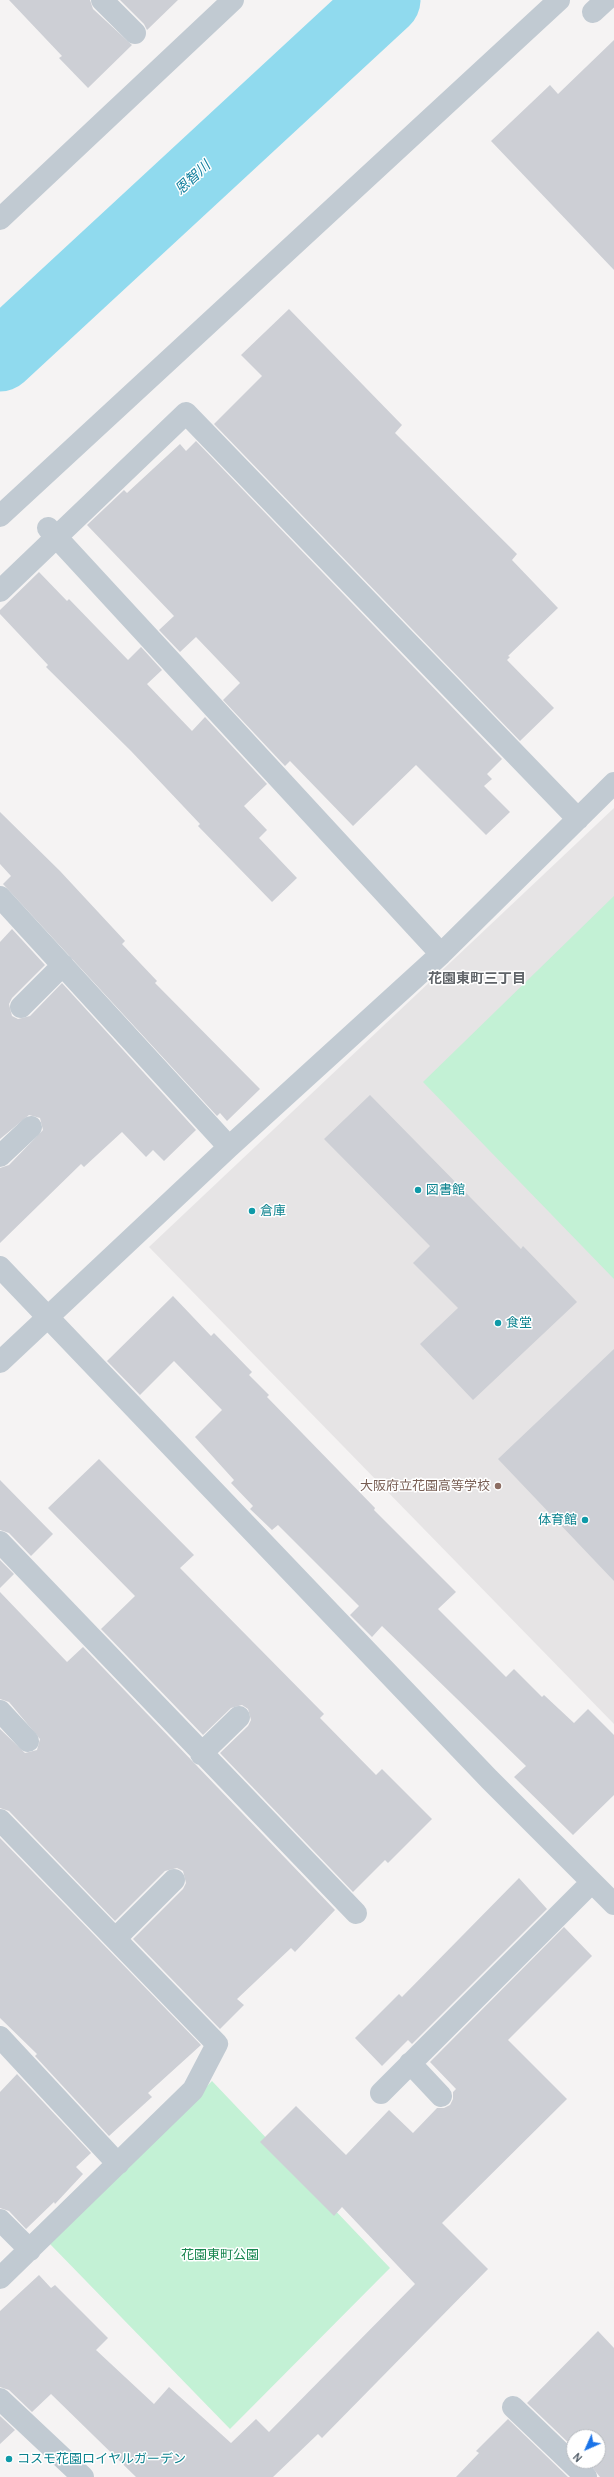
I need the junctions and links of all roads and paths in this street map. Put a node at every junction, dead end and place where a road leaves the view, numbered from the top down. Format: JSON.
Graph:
{"nodes":[{"id":1,"x":102,"y":0,"type":"edge"},
{"id":2,"x":233,"y":0,"type":"edge"},
{"id":3,"x":559,"y":0,"type":"edge"},
{"id":4,"x":135,"y":34,"type":"dead end"},
{"id":5,"x":0,"y":219,"type":"edge"},
{"id":6,"x":0,"y":516,"type":"edge"},
{"id":7,"x":53,"y":533,"type":"junction"},
{"id":8,"x":0,"y":591,"type":"edge"},
{"id":9,"x":614,"y":783,"type":"edge"},
{"id":10,"x":578,"y":819,"type":"junction"},
{"id":11,"x":0,"y":897,"type":"edge"},
{"id":12,"x":441,"y":954,"type":"junction"},
{"id":13,"x":63,"y":966,"type":"junction"},
{"id":14,"x":21,"y":1007,"type":"dead end"},
{"id":15,"x":31,"y":1127,"type":"dead end"},
{"id":16,"x":229,"y":1147,"type":"junction"},
{"id":17,"x":0,"y":1156,"type":"edge"},
{"id":18,"x":0,"y":1267,"type":"edge"},
{"id":19,"x":48,"y":1317,"type":"junction"},
{"id":20,"x":0,"y":1362,"type":"edge"},
{"id":21,"x":0,"y":1542,"type":"edge"},
{"id":22,"x":0,"y":1711,"type":"edge"},
{"id":23,"x":240,"y":1717,"type":"dead end"},
{"id":24,"x":28,"y":1741,"type":"dead end"},
{"id":25,"x":202,"y":1754,"type":"junction"},
{"id":26,"x":0,"y":1820,"type":"edge"},
{"id":27,"x":174,"y":1880,"type":"dead end"},
{"id":28,"x":592,"y":1882,"type":"junction"},
{"id":29,"x":614,"y":1904,"type":"edge"},
{"id":30,"x":356,"y":1913,"type":"dead end"},
{"id":31,"x":116,"y":1938,"type":"junction"},
{"id":32,"x":0,"y":2037,"type":"edge"},
{"id":33,"x":410,"y":2063,"type":"junction"},
{"id":34,"x":381,"y":2093,"type":"dead end"},
{"id":35,"x":441,"y":2096,"type":"dead end"},
{"id":36,"x":118,"y":2164,"type":"junction"},
{"id":37,"x":0,"y":2220,"type":"edge"},
{"id":38,"x":30,"y":2250,"type":"junction"},
{"id":39,"x":0,"y":2278,"type":"edge"},
{"id":40,"x":0,"y":2399,"type":"edge"},
{"id":41,"x":513,"y":2407,"type":"dead end"},
{"id":42,"x":82,"y":2477,"type":"edge"},
{"id":43,"x":586,"y":2477,"type":"edge"}],
"edges":[{"from":1,"to":4,"type":"street"},
{"from":2,"to":5,"type":"street"},
{"from":3,"to":6,"type":"street"},
{"from":7,"to":8,"type":"street"},
{"from":7,"to":10,"type":"street"},
{"from":7,"to":12,"type":"street"},
{"from":9,"to":10,"type":"street"},
{"from":10,"to":12,"type":"street"},
{"from":11,"to":13,"type":"street"},
{"from":12,"to":16,"type":"street"},
{"from":13,"to":14,"type":"street"},
{"from":13,"to":16,"type":"street"},
{"from":15,"to":17,"type":"street"},
{"from":16,"to":19,"type":"street"},
{"from":18,"to":19,"type":"street"},
{"from":19,"to":20,"type":"street"},
{"from":19,"to":28,"type":"street"},
{"from":21,"to":25,"type":"street"},
{"from":22,"to":24,"type":"street"},
{"from":23,"to":25,"type":"street"},
{"from":25,"to":30,"type":"street"},
{"from":26,"to":31,"type":"street"},
{"from":27,"to":31,"type":"street"},
{"from":28,"to":29,"type":"street"},
{"from":28,"to":33,"type":"street"},
{"from":31,"to":36,"type":"street"},
{"from":32,"to":36,"type":"street"},
{"from":33,"to":34,"type":"street"},
{"from":33,"to":35,"type":"street"},
{"from":36,"to":38,"type":"street"},
{"from":37,"to":38,"type":"street"},
{"from":38,"to":39,"type":"street"},
{"from":40,"to":42,"type":"street"},
{"from":41,"to":43,"type":"street"}]}
